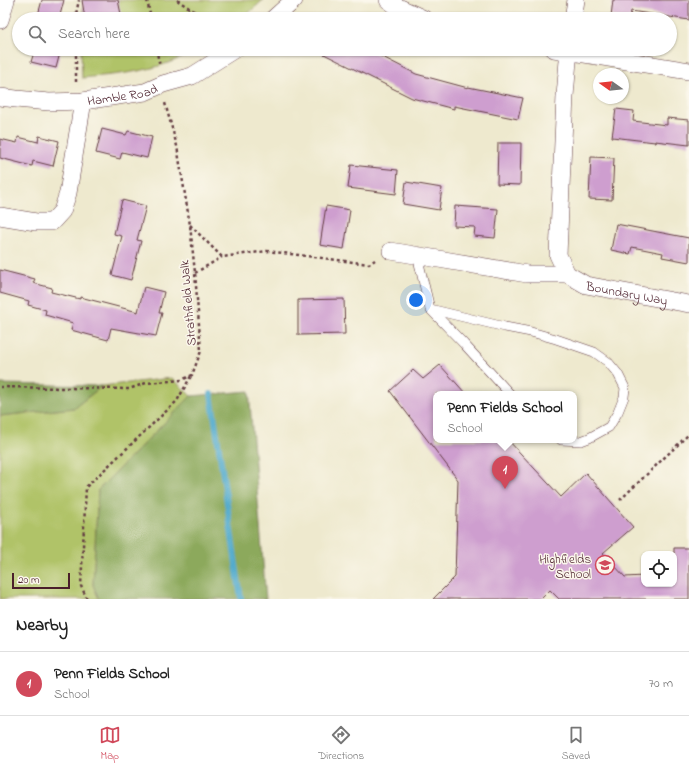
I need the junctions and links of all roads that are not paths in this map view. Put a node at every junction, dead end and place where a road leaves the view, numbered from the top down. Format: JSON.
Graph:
{"nodes":[{"id":1,"x":6,"y":0,"type":"edge"},
{"id":2,"x":294,"y":0,"type":"edge"},
{"id":3,"x":388,"y":0,"type":"edge"},
{"id":4,"x":576,"y":0,"type":"edge"},
{"id":5,"x":281,"y":12,"type":"edge"},
{"id":6,"x":409,"y":12,"type":"edge"},
{"id":7,"x":574,"y":12,"type":"edge"},
{"id":8,"x":0,"y":20,"type":"edge"},
{"id":9,"x":224,"y":56,"type":"edge"},
{"id":10,"x":564,"y":56,"type":"edge"},
{"id":11,"x":600,"y":56,"type":"edge"},
{"id":12,"x":689,"y":71,"type":"edge"},
{"id":13,"x":0,"y":97,"type":"edge"},
{"id":14,"x":83,"y":101,"type":"junction"},
{"id":15,"x":0,"y":216,"type":"edge"},
{"id":16,"x":391,"y":251,"type":"road end"},
{"id":17,"x":417,"y":256,"type":"junction"},
{"id":18,"x":567,"y":274,"type":"junction"},
{"id":19,"x":689,"y":304,"type":"edge"},
{"id":20,"x":430,"y":309,"type":"junction"},
{"id":21,"x":507,"y":391,"type":"edge"},
{"id":22,"x":577,"y":441,"type":"edge"}],
"edges":[{"from":1,"to":8,"type":"street"},
{"from":2,"to":5,"type":"street"},
{"from":3,"to":6,"type":"street"},
{"from":4,"to":7,"type":"street"},
{"from":9,"to":14,"type":"street","name":"Hamble Road"},
{"from":10,"to":18,"type":"street"},
{"from":11,"to":12,"type":"street"},
{"from":13,"to":14,"type":"street","name":"Hamble Road"},
{"from":14,"to":15,"type":"street"},
{"from":16,"to":17,"type":"street"},
{"from":17,"to":18,"type":"street"},
{"from":17,"to":20,"type":"lane"},
{"from":18,"to":19,"type":"street","name":"Boundary Way"},
{"from":20,"to":21,"type":"lane"},
{"from":20,"to":22,"type":"lane"}]}
